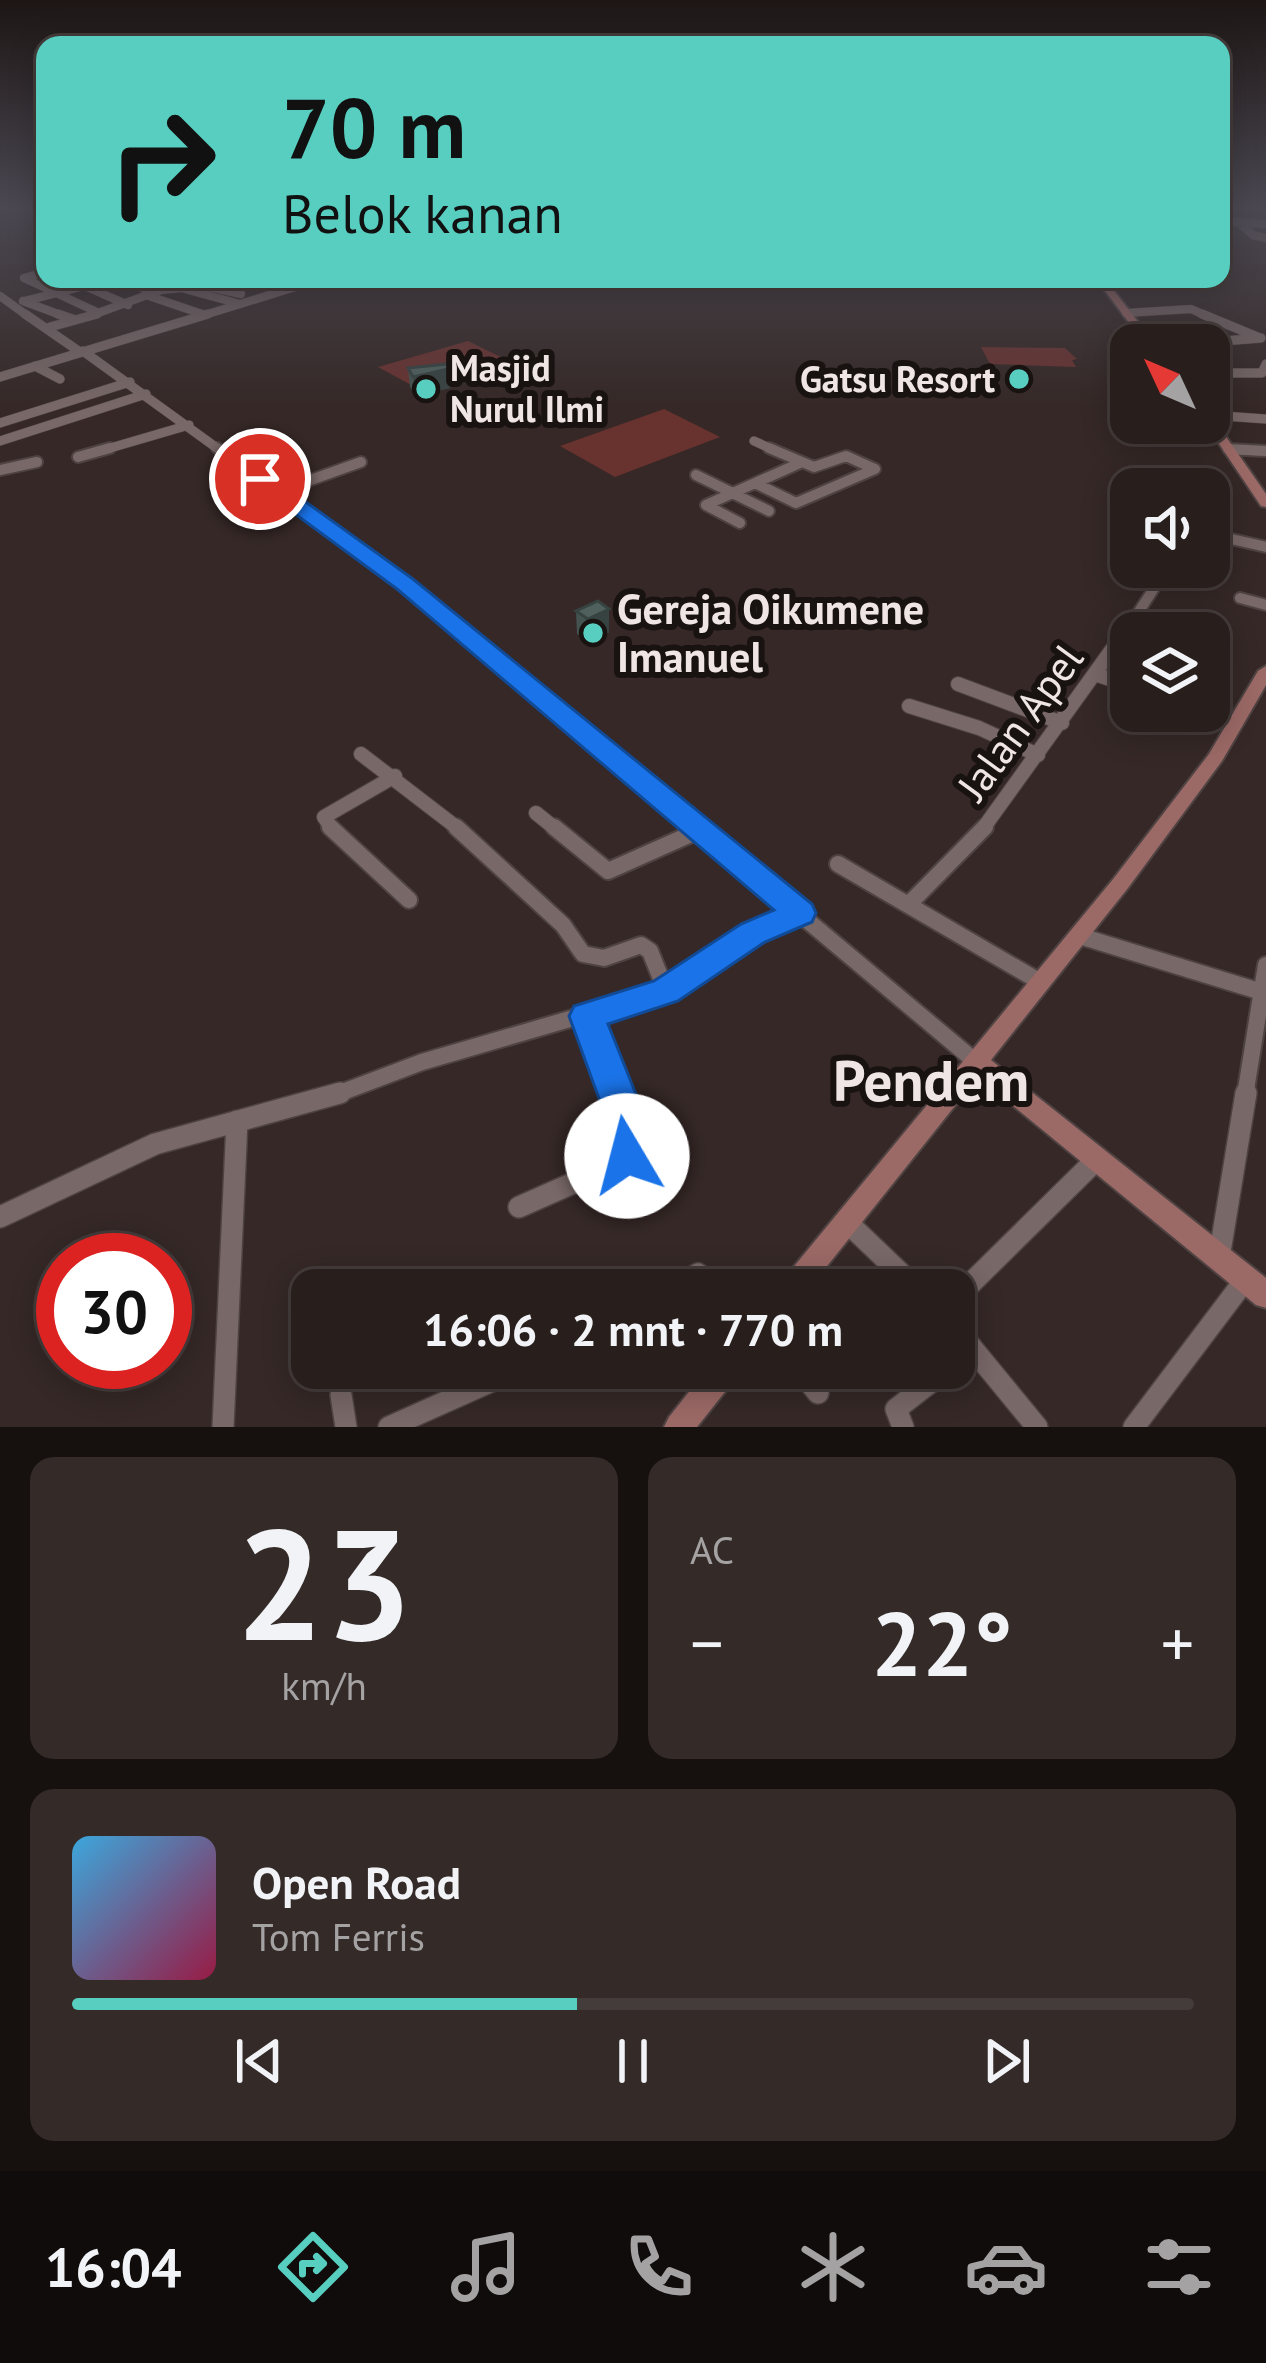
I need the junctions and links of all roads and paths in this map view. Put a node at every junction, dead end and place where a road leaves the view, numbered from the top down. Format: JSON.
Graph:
{"nodes":[{"id":1,"x":36,"y":275,"type":"edge"},
{"id":2,"x":36,"y":284,"type":"edge"},
{"id":3,"x":43,"y":288,"type":"edge"},
{"id":4,"x":69,"y":288,"type":"edge"},
{"id":5,"x":76,"y":288,"type":"edge"},
{"id":6,"x":90,"y":288,"type":"edge"},
{"id":7,"x":139,"y":288,"type":"edge"},
{"id":8,"x":144,"y":288,"type":"edge"},
{"id":9,"x":206,"y":288,"type":"edge"},
{"id":10,"x":214,"y":288,"type":"edge"},
{"id":11,"x":289,"y":288,"type":"edge"},
{"id":12,"x":1107,"y":288,"type":"edge"},
{"id":13,"x":196,"y":292,"type":"junction"},
{"id":14,"x":0,"y":293,"type":"edge"},
{"id":15,"x":52,"y":293,"type":"junction"},
{"id":16,"x":152,"y":296,"type":"junction"},
{"id":17,"x":223,"y":299,"type":"junction"},
{"id":18,"x":22,"y":300,"type":"junction"},
{"id":19,"x":241,"y":304,"type":"junction"},
{"id":20,"x":128,"y":305,"type":"junction"},
{"id":21,"x":99,"y":313,"type":"junction"},
{"id":22,"x":1126,"y":313,"type":"junction"},
{"id":23,"x":201,"y":316,"type":"junction"},
{"id":24,"x":74,"y":320,"type":"junction"},
{"id":25,"x":1135,"y":324,"type":"edge"},
{"id":26,"x":50,"y":327,"type":"dead end"},
{"id":27,"x":1263,"y":338,"type":"edge"},
{"id":28,"x":1230,"y":341,"type":"edge"},
{"id":29,"x":81,"y":352,"type":"junction"},
{"id":30,"x":1266,"y":364,"type":"edge"},
{"id":31,"x":35,"y":366,"type":"junction"},
{"id":32,"x":1230,"y":373,"type":"edge"},
{"id":33,"x":0,"y":376,"type":"edge"},
{"id":34,"x":60,"y":379,"type":"dead end"},
{"id":35,"x":130,"y":382,"type":"junction"},
{"id":36,"x":146,"y":394,"type":"junction"},
{"id":37,"x":1230,"y":418,"type":"edge"},
{"id":38,"x":1262,"y":419,"type":"edge"},
{"id":39,"x":0,"y":423,"type":"edge"},
{"id":40,"x":189,"y":425,"type":"junction"},
{"id":41,"x":0,"y":441,"type":"edge"},
{"id":42,"x":754,"y":441,"type":"dead end"},
{"id":43,"x":1225,"y":444,"type":"edge"},
{"id":44,"x":1228,"y":449,"type":"junction"},
{"id":45,"x":1266,"y":451,"type":"edge"},
{"id":46,"x":78,"y":457,"type":"dead end"},
{"id":47,"x":37,"y":462,"type":"dead end"},
{"id":48,"x":361,"y":462,"type":"dead end"},
{"id":49,"x":800,"y":463,"type":"junction"},
{"id":50,"x":0,"y":470,"type":"edge"},
{"id":51,"x":696,"y":475,"type":"dead end"},
{"id":52,"x":305,"y":482,"type":"dead end"},
{"id":53,"x":755,"y":483,"type":"junction"},
{"id":54,"x":733,"y":493,"type":"junction"},
{"id":55,"x":1266,"y":503,"type":"edge"},
{"id":56,"x":769,"y":511,"type":"dead end"},
{"id":57,"x":740,"y":523,"type":"dead end"},
{"id":58,"x":1230,"y":539,"type":"edge"},
{"id":59,"x":1266,"y":547,"type":"edge"},
{"id":60,"x":1154,"y":588,"type":"edge"},
{"id":61,"x":1240,"y":598,"type":"dead end"},
{"id":62,"x":1266,"y":605,"type":"edge"},
{"id":63,"x":1266,"y":671,"type":"edge"},
{"id":64,"x":1098,"y":675,"type":"junction"},
{"id":65,"x":1110,"y":679,"type":"edge"},
{"id":66,"x":958,"y":684,"type":"dead end"},
{"id":67,"x":909,"y":706,"type":"dead end"},
{"id":68,"x":1230,"y":721,"type":"edge"},
{"id":69,"x":1062,"y":723,"type":"junction"},
{"id":70,"x":1236,"y":723,"type":"junction"},
{"id":71,"x":361,"y":754,"type":"dead end"},
{"id":72,"x":1039,"y":755,"type":"junction"},
{"id":73,"x":395,"y":776,"type":"junction"},
{"id":74,"x":536,"y":813,"type":"dead end"},
{"id":75,"x":700,"y":830,"type":"junction"},
{"id":76,"x":838,"y":865,"type":"dead end"},
{"id":77,"x":409,"y":900,"type":"dead end"},
{"id":78,"x":909,"y":904,"type":"junction"},
{"id":79,"x":800,"y":913,"type":"junction"},
{"id":80,"x":1080,"y":936,"type":"junction"},
{"id":81,"x":1266,"y":965,"type":"edge"},
{"id":82,"x":1042,"y":983,"type":"junction"},
{"id":83,"x":666,"y":991,"type":"junction"},
{"id":84,"x":1262,"y":992,"type":"junction"},
{"id":85,"x":587,"y":1016,"type":"junction"},
{"id":86,"x":976,"y":1062,"type":"junction"},
{"id":87,"x":1258,"y":1076,"type":"edge"},
{"id":88,"x":237,"y":1121,"type":"junction"},
{"id":89,"x":1096,"y":1159,"type":"junction"},
{"id":90,"x":519,"y":1207,"type":"dead end"},
{"id":91,"x":0,"y":1217,"type":"edge"},
{"id":92,"x":849,"y":1224,"type":"junction"},
{"id":93,"x":1219,"y":1258,"type":"junction"},
{"id":94,"x":809,"y":1269,"type":"edge"},
{"id":95,"x":896,"y":1269,"type":"edge"},
{"id":96,"x":975,"y":1279,"type":"edge"},
{"id":97,"x":1255,"y":1287,"type":"edge"},
{"id":98,"x":975,"y":1374,"type":"edge"},
{"id":99,"x":474,"y":1389,"type":"edge"},
{"id":100,"x":709,"y":1389,"type":"edge"},
{"id":101,"x":815,"y":1389,"type":"edge"},
{"id":102,"x":922,"y":1389,"type":"edge"},
{"id":103,"x":818,"y":1393,"type":"dead end"},
{"id":104,"x":341,"y":1394,"type":"dead end"},
{"id":105,"x":223,"y":1427,"type":"edge"},
{"id":106,"x":346,"y":1427,"type":"edge"},
{"id":107,"x":388,"y":1427,"type":"edge"},
{"id":108,"x":679,"y":1427,"type":"edge"},
{"id":109,"x":903,"y":1427,"type":"edge"},
{"id":110,"x":1037,"y":1427,"type":"edge"},
{"id":111,"x":1134,"y":1427,"type":"edge"}],
"edges":[{"from":1,"to":2,"type":"street"},
{"from":3,"to":15,"type":"street"},
{"from":4,"to":15,"type":"street"},
{"from":5,"to":15,"type":"street"},
{"from":6,"to":20,"type":"street"},
{"from":7,"to":16,"type":"street"},
{"from":8,"to":16,"type":"street"},
{"from":9,"to":13,"type":"street"},
{"from":10,"to":17,"type":"street"},
{"from":11,"to":19,"type":"street"},
{"from":12,"to":22,"type":"main road"},
{"from":13,"to":16,"type":"street"},
{"from":13,"to":17,"type":"street"},
{"from":14,"to":18,"type":"street"},
{"from":14,"to":29,"type":"street"},
{"from":15,"to":18,"type":"street"},
{"from":15,"to":21,"type":"street"},
{"from":16,"to":20,"type":"street"},
{"from":16,"to":23,"type":"street"},
{"from":17,"to":19,"type":"street"},
{"from":18,"to":24,"type":"street"},
{"from":19,"to":23,"type":"street"},
{"from":20,"to":21,"type":"street"},
{"from":21,"to":24,"type":"street"},
{"from":22,"to":25,"type":"main road"},
{"from":22,"to":27,"type":"street"},
{"from":23,"to":29,"type":"street"},
{"from":24,"to":26,"type":"street"},
{"from":27,"to":28,"type":"street"},
{"from":29,"to":31,"type":"street"},
{"from":29,"to":35,"type":"street"},
{"from":30,"to":32,"type":"street"},
{"from":31,"to":33,"type":"street"},
{"from":31,"to":34,"type":"street"},
{"from":35,"to":36,"type":"street"},
{"from":35,"to":39,"type":"street"},
{"from":36,"to":40,"type":"street"},
{"from":36,"to":41,"type":"street"},
{"from":37,"to":38,"type":"street"},
{"from":40,"to":46,"type":"street"},
{"from":40,"to":75,"type":"street"},
{"from":42,"to":49,"type":"street"},
{"from":43,"to":44,"type":"main road"},
{"from":44,"to":45,"type":"street"},
{"from":44,"to":55,"type":"main road"},
{"from":47,"to":50,"type":"street"},
{"from":48,"to":52,"type":"street"},
{"from":49,"to":53,"type":"street"},
{"from":49,"to":53,"type":"street"},
{"from":51,"to":54,"type":"street"},
{"from":53,"to":54,"type":"street"},
{"from":54,"to":56,"type":"street"},
{"from":54,"to":57,"type":"street"},
{"from":58,"to":59,"type":"street"},
{"from":60,"to":64,"type":"street","name":"Jalan Apel"},
{"from":61,"to":62,"type":"street"},
{"from":63,"to":70,"type":"main road"},
{"from":64,"to":65,"type":"street"},
{"from":64,"to":69,"type":"street","name":"Jalan Apel"},
{"from":66,"to":69,"type":"street"},
{"from":67,"to":72,"type":"street"},
{"from":68,"to":70,"type":"street"},
{"from":69,"to":72,"type":"street","name":"Jalan Apel"},
{"from":70,"to":80,"type":"main road"},
{"from":71,"to":73,"type":"street"},
{"from":72,"to":78,"type":"street","name":"Jalan Apel"},
{"from":73,"to":77,"type":"street"},
{"from":73,"to":83,"type":"street"},
{"from":74,"to":75,"type":"street"},
{"from":75,"to":79,"type":"street"},
{"from":76,"to":78,"type":"street"},
{"from":78,"to":82,"type":"street"},
{"from":79,"to":83,"type":"street"},
{"from":79,"to":86,"type":"street"},
{"from":80,"to":82,"type":"main road"},
{"from":80,"to":84,"type":"street"},
{"from":81,"to":84,"type":"street"},
{"from":82,"to":86,"type":"main road"},
{"from":83,"to":85,"type":"street"},
{"from":84,"to":87,"type":"street"},
{"from":85,"to":88,"type":"street"},
{"from":85,"to":90,"type":"street"},
{"from":86,"to":89,"type":"main road"},
{"from":86,"to":92,"type":"main road"},
{"from":87,"to":93,"type":"street"},
{"from":88,"to":91,"type":"street"},
{"from":88,"to":105,"type":"street"},
{"from":89,"to":93,"type":"main road"},
{"from":89,"to":96,"type":"street"},
{"from":92,"to":94,"type":"main road"},
{"from":92,"to":95,"type":"street"},
{"from":93,"to":97,"type":"main road"},
{"from":97,"to":111,"type":"street"},
{"from":98,"to":110,"type":"street"},
{"from":99,"to":107,"type":"street"},
{"from":100,"to":108,"type":"main road"},
{"from":101,"to":103,"type":"street"},
{"from":102,"to":109,"type":"street"},
{"from":104,"to":106,"type":"street"}]}
